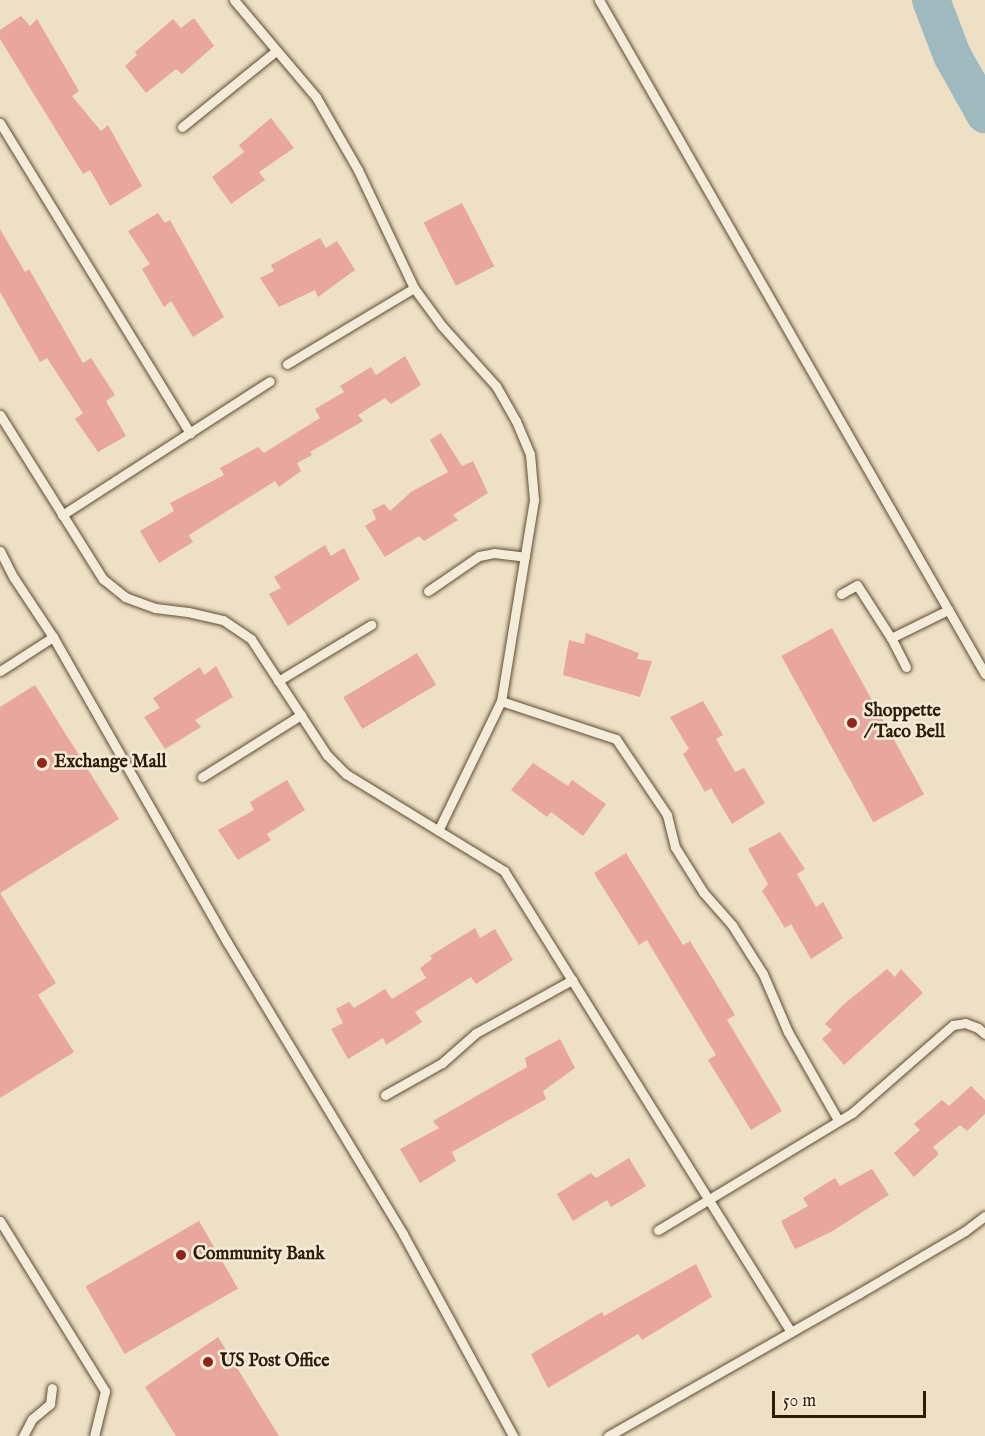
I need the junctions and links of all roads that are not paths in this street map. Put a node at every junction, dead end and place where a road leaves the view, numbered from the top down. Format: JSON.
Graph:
{"nodes":[{"id":1,"x":234,"y":0,"type":"edge"},
{"id":2,"x":599,"y":0,"type":"edge"},
{"id":3,"x":276,"y":51,"type":"junction"},
{"id":4,"x":0,"y":123,"type":"edge"},
{"id":5,"x":182,"y":127,"type":"dead end"},
{"id":6,"x":414,"y":288,"type":"junction"},
{"id":7,"x":287,"y":364,"type":"dead end"},
{"id":8,"x":270,"y":381,"type":"dead end"},
{"id":9,"x":0,"y":415,"type":"edge"},
{"id":10,"x":190,"y":433,"type":"junction"},
{"id":11,"x":62,"y":515,"type":"junction"},
{"id":12,"x":0,"y":551,"type":"edge"},
{"id":13,"x":525,"y":557,"type":"junction"},
{"id":14,"x":0,"y":565,"type":"edge"},
{"id":15,"x":14,"y":578,"type":"junction"},
{"id":16,"x":428,"y":591,"type":"dead end"},
{"id":17,"x":841,"y":594,"type":"dead end"},
{"id":18,"x":948,"y":610,"type":"junction"},
{"id":19,"x":371,"y":625,"type":"dead end"},
{"id":20,"x":53,"y":637,"type":"junction"},
{"id":21,"x":891,"y":638,"type":"junction"},
{"id":22,"x":906,"y":667,"type":"dead end"},
{"id":23,"x":0,"y":670,"type":"edge"},
{"id":24,"x":985,"y":674,"type":"edge"},
{"id":25,"x":278,"y":681,"type":"junction"},
{"id":26,"x":501,"y":701,"type":"junction"},
{"id":27,"x":301,"y":715,"type":"junction"},
{"id":28,"x":202,"y":777,"type":"dead end"},
{"id":29,"x":438,"y":831,"type":"junction"},
{"id":30,"x":572,"y":980,"type":"junction"},
{"id":31,"x":985,"y":1034,"type":"edge"},
{"id":32,"x":385,"y":1095,"type":"dead end"},
{"id":33,"x":838,"y":1120,"type":"junction"},
{"id":34,"x":709,"y":1201,"type":"junction"},
{"id":35,"x":985,"y":1215,"type":"edge"},
{"id":36,"x":0,"y":1222,"type":"edge"},
{"id":37,"x":658,"y":1230,"type":"dead end"},
{"id":38,"x":791,"y":1332,"type":"junction"},
{"id":39,"x":52,"y":1388,"type":"dead end"},
{"id":40,"x":23,"y":1436,"type":"edge"},
{"id":41,"x":94,"y":1436,"type":"edge"},
{"id":42,"x":513,"y":1436,"type":"edge"},
{"id":43,"x":608,"y":1436,"type":"edge"}],
"edges":[{"from":1,"to":3,"type":"lane"},
{"from":2,"to":18,"type":"lane"},
{"from":3,"to":5,"type":"lane"},
{"from":3,"to":6,"type":"lane"},
{"from":4,"to":10,"type":"lane"},
{"from":6,"to":7,"type":"lane"},
{"from":6,"to":13,"type":"lane"},
{"from":8,"to":10,"type":"lane"},
{"from":9,"to":11,"type":"lane"},
{"from":10,"to":11,"type":"lane"},
{"from":11,"to":25,"type":"lane"},
{"from":12,"to":15,"type":"lane"},
{"from":13,"to":16,"type":"lane"},
{"from":13,"to":26,"type":"lane"},
{"from":14,"to":15,"type":"lane"},
{"from":15,"to":20,"type":"lane"},
{"from":17,"to":21,"type":"lane"},
{"from":18,"to":21,"type":"lane"},
{"from":18,"to":24,"type":"lane"},
{"from":19,"to":25,"type":"lane"},
{"from":20,"to":23,"type":"lane"},
{"from":20,"to":42,"type":"lane"},
{"from":21,"to":22,"type":"lane"},
{"from":25,"to":27,"type":"lane"},
{"from":26,"to":29,"type":"lane"},
{"from":26,"to":33,"type":"lane"},
{"from":27,"to":28,"type":"lane"},
{"from":27,"to":29,"type":"lane"},
{"from":29,"to":30,"type":"lane"},
{"from":30,"to":32,"type":"lane"},
{"from":30,"to":34,"type":"lane"},
{"from":31,"to":33,"type":"lane"},
{"from":33,"to":34,"type":"lane"},
{"from":34,"to":37,"type":"lane"},
{"from":34,"to":38,"type":"lane"},
{"from":35,"to":38,"type":"lane"},
{"from":36,"to":41,"type":"lane"},
{"from":38,"to":43,"type":"lane"},
{"from":39,"to":40,"type":"lane"}]}
